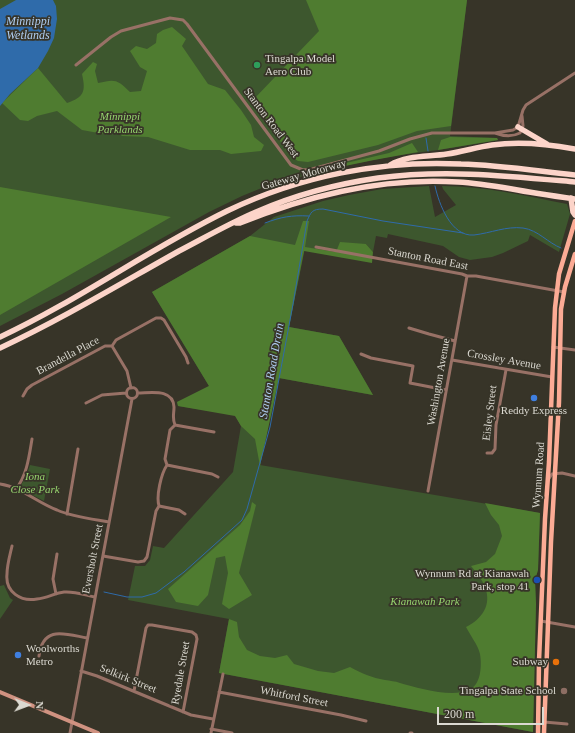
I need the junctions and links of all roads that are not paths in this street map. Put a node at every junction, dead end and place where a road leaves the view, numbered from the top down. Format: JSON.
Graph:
{"nodes":[{"id":1,"x":76,"y":65,"type":"dead end"},
{"id":2,"x":575,"y":73,"type":"edge"},
{"id":3,"x":520,"y":128,"type":"junction"},
{"id":4,"x":547,"y":145,"type":"junction"},
{"id":5,"x":574,"y":148,"type":"edge"},
{"id":6,"x":390,"y":165,"type":"junction"},
{"id":7,"x":575,"y":175,"type":"edge"},
{"id":8,"x":575,"y":182,"type":"edge"},
{"id":9,"x":573,"y":198,"type":"edge"},
{"id":10,"x":575,"y":215,"type":"edge"},
{"id":11,"x":575,"y":221,"type":"edge"},
{"id":12,"x":233,"y":223,"type":"junction"},
{"id":13,"x":316,"y":246,"type":"dead end"},
{"id":14,"x":575,"y":254,"type":"edge"},
{"id":15,"x":467,"y":276,"type":"junction"},
{"id":16,"x":557,"y":291,"type":"junction"},
{"id":17,"x":564,"y":292,"type":"junction"},
{"id":18,"x":409,"y":328,"type":"dead end"},
{"id":19,"x":0,"y":337,"type":"edge"},
{"id":20,"x":455,"y":341,"type":"junction"},
{"id":21,"x":112,"y":346,"type":"junction"},
{"id":22,"x":553,"y":347,"type":"junction"},
{"id":23,"x":0,"y":348,"type":"edge"},
{"id":24,"x":560,"y":348,"type":"junction"},
{"id":25,"x":575,"y":350,"type":"edge"},
{"id":26,"x":361,"y":354,"type":"dead end"},
{"id":27,"x":452,"y":360,"type":"junction"},
{"id":28,"x":188,"y":363,"type":"dead end"},
{"id":29,"x":506,"y":370,"type":"junction"},
{"id":30,"x":552,"y":377,"type":"junction"},
{"id":31,"x":131,"y":388,"type":"junction"},
{"id":32,"x":446,"y":390,"type":"junction"},
{"id":33,"x":138,"y":393,"type":"junction"},
{"id":34,"x":126,"y":394,"type":"junction"},
{"id":35,"x":23,"y":396,"type":"dead end"},
{"id":36,"x":132,"y":399,"type":"junction"},
{"id":37,"x":86,"y":403,"type":"dead end"},
{"id":38,"x":175,"y":425,"type":"junction"},
{"id":39,"x":214,"y":432,"type":"dead end"},
{"id":40,"x":32,"y":439,"type":"dead end"},
{"id":41,"x":78,"y":449,"type":"dead end"},
{"id":42,"x":487,"y":453,"type":"dead end"},
{"id":43,"x":167,"y":465,"type":"junction"},
{"id":44,"x":556,"y":474,"type":"junction"},
{"id":45,"x":575,"y":476,"type":"edge"},
{"id":46,"x":218,"y":477,"type":"dead end"},
{"id":47,"x":548,"y":480,"type":"junction"},
{"id":48,"x":0,"y":484,"type":"edge"},
{"id":49,"x":16,"y":489,"type":"junction"},
{"id":50,"x":428,"y":491,"type":"dead end"},
{"id":51,"x":159,"y":506,"type":"junction"},
{"id":52,"x":67,"y":514,"type":"junction"},
{"id":53,"x":185,"y":514,"type":"dead end"},
{"id":54,"x":109,"y":522,"type":"junction"},
{"id":55,"x":551,"y":542,"type":"junction"},
{"id":56,"x":12,"y":546,"type":"dead end"},
{"id":57,"x":544,"y":547,"type":"junction"},
{"id":58,"x":57,"y":554,"type":"dead end"},
{"id":59,"x":103,"y":556,"type":"junction"},
{"id":60,"x":56,"y":594,"type":"junction"},
{"id":61,"x":95,"y":597,"type":"junction"},
{"id":62,"x":541,"y":621,"type":"junction"},
{"id":63,"x":548,"y":622,"type":"junction"},
{"id":64,"x":575,"y":627,"type":"edge"},
{"id":65,"x":87,"y":638,"type":"junction"},
{"id":66,"x":39,"y":656,"type":"dead end"},
{"id":67,"x":81,"y":671,"type":"junction"},
{"id":68,"x":223,"y":674,"type":"dead end"},
{"id":69,"x":134,"y":691,"type":"junction"},
{"id":70,"x":0,"y":692,"type":"edge"},
{"id":71,"x":219,"y":692,"type":"junction"},
{"id":72,"x":184,"y":712,"type":"junction"},
{"id":73,"x":213,"y":720,"type":"junction"},
{"id":74,"x":366,"y":721,"type":"dead end"},
{"id":75,"x":72,"y":722,"type":"junction"},
{"id":76,"x":544,"y":722,"type":"junction"},
{"id":77,"x":567,"y":724,"type":"dead end"},
{"id":78,"x":211,"y":731,"type":"edge"},
{"id":79,"x":70,"y":733,"type":"edge"},
{"id":80,"x":98,"y":733,"type":"edge"},
{"id":81,"x":232,"y":733,"type":"edge"},
{"id":82,"x":538,"y":733,"type":"edge"},
{"id":83,"x":544,"y":733,"type":"edge"}],
"edges":[{"from":1,"to":3,"type":"street","name":"Stanton Road West"},
{"from":2,"to":3,"type":"street"},
{"from":3,"to":4,"type":"highway"},
{"from":4,"to":5,"type":"highway"},
{"from":4,"to":6,"type":"highway"},
{"from":6,"to":7,"type":"highway","name":"Gateway Motorway"},
{"from":6,"to":19,"type":"highway","name":"Gateway Motorway"},
{"from":8,"to":12,"type":"highway","name":"Gateway Motorway"},
{"from":9,"to":10,"type":"highway"},
{"from":9,"to":12,"type":"highway"},
{"from":11,"to":16,"type":"main road","name":"Wynnum Road"},
{"from":12,"to":23,"type":"highway","name":"Gateway Motorway"},
{"from":13,"to":15,"type":"street","name":"Stanton Road East"},
{"from":14,"to":17,"type":"main road","name":"Wynnum Road"},
{"from":15,"to":16,"type":"street","name":"Stanton Road East"},
{"from":15,"to":20,"type":"street","name":"Washington Avenue"},
{"from":16,"to":17,"type":"street","name":"Stanton Road East"},
{"from":16,"to":22,"type":"main road","name":"Wynnum Road"},
{"from":17,"to":24,"type":"main road","name":"Wynnum Road"},
{"from":18,"to":20,"type":"street"},
{"from":20,"to":27,"type":"street","name":"Washington Avenue"},
{"from":21,"to":28,"type":"street","name":"Brandella Place"},
{"from":21,"to":31,"type":"street"},
{"from":21,"to":35,"type":"street","name":"Brandella Place"},
{"from":22,"to":24,"type":"street"},
{"from":22,"to":30,"type":"main road","name":"Wynnum Road"},
{"from":24,"to":25,"type":"street"},
{"from":24,"to":44,"type":"main road","name":"Wynnum Road"},
{"from":26,"to":32,"type":"street"},
{"from":27,"to":29,"type":"street","name":"Crossley Avenue"},
{"from":27,"to":32,"type":"street","name":"Washington Avenue"},
{"from":29,"to":30,"type":"street","name":"Crossley Avenue"},
{"from":29,"to":42,"type":"street","name":"Eisley Street"},
{"from":30,"to":47,"type":"main road","name":"Wynnum Road"},
{"from":31,"to":33,"type":"street"},
{"from":31,"to":34,"type":"street"},
{"from":32,"to":50,"type":"street","name":"Washington Avenue"},
{"from":33,"to":36,"type":"street"},
{"from":33,"to":38,"type":"street"},
{"from":34,"to":36,"type":"street"},
{"from":34,"to":37,"type":"street"},
{"from":36,"to":54,"type":"street","name":"Eversholt Street"},
{"from":38,"to":39,"type":"street"},
{"from":38,"to":43,"type":"street"},
{"from":40,"to":49,"type":"street"},
{"from":41,"to":52,"type":"street"},
{"from":43,"to":46,"type":"street"},
{"from":43,"to":51,"type":"street"},
{"from":44,"to":45,"type":"street"},
{"from":44,"to":47,"type":"street"},
{"from":44,"to":55,"type":"main road","name":"Wynnum Road"},
{"from":47,"to":57,"type":"main road","name":"Wynnum Road"},
{"from":48,"to":49,"type":"street"},
{"from":49,"to":52,"type":"street"},
{"from":51,"to":53,"type":"street"},
{"from":51,"to":59,"type":"street"},
{"from":52,"to":54,"type":"street"},
{"from":54,"to":59,"type":"street","name":"Eversholt Street"},
{"from":55,"to":57,"type":"main road"},
{"from":55,"to":63,"type":"main road","name":"Wynnum Road"},
{"from":56,"to":60,"type":"street"},
{"from":57,"to":62,"type":"main road","name":"Wynnum Road"},
{"from":58,"to":60,"type":"street"},
{"from":59,"to":61,"type":"street","name":"Eversholt Street"},
{"from":60,"to":61,"type":"street"},
{"from":61,"to":65,"type":"street","name":"Eversholt Street"},
{"from":62,"to":63,"type":"street"},
{"from":62,"to":82,"type":"main road","name":"Wynnum Road"},
{"from":63,"to":64,"type":"street"},
{"from":63,"to":76,"type":"main road","name":"Wynnum Road"},
{"from":65,"to":66,"type":"street"},
{"from":65,"to":67,"type":"street","name":"Eversholt Street"},
{"from":67,"to":69,"type":"street","name":"Selkirk Street"},
{"from":67,"to":75,"type":"street","name":"Eversholt Street"},
{"from":68,"to":71,"type":"street"},
{"from":69,"to":72,"type":"street","name":"Selkirk Street"},
{"from":69,"to":72,"type":"street","name":"Ryedale Street"},
{"from":70,"to":75,"type":"main road"},
{"from":71,"to":73,"type":"street"},
{"from":71,"to":74,"type":"street","name":"Whitford Street"},
{"from":72,"to":73,"type":"street","name":"Selkirk Street"},
{"from":73,"to":78,"type":"street"},
{"from":75,"to":79,"type":"street","name":"Eversholt Street"},
{"from":75,"to":80,"type":"main road"},
{"from":76,"to":77,"type":"street"},
{"from":76,"to":83,"type":"main road","name":"Wynnum Road"},
{"from":78,"to":81,"type":"street"}]}
